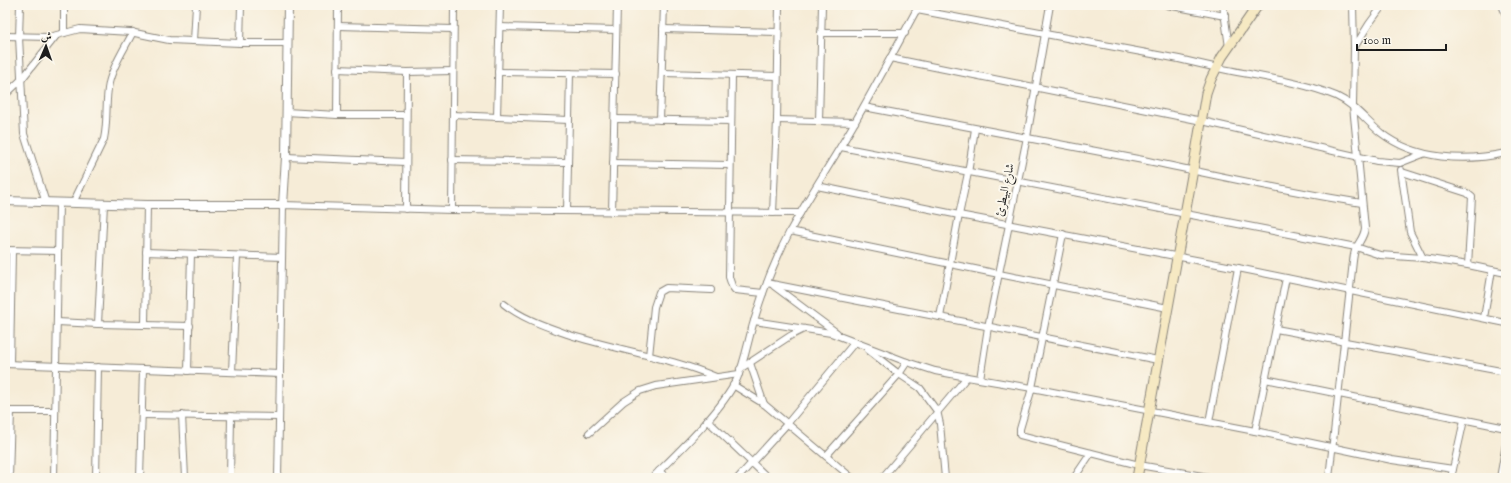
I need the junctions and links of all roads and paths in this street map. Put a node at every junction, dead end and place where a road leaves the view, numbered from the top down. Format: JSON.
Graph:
{"nodes":[{"id":1,"x":20,"y":5,"type":"edge"},
{"id":2,"x":64,"y":5,"type":"edge"},
{"id":3,"x":196,"y":5,"type":"edge"},
{"id":4,"x":241,"y":5,"type":"edge"},
{"id":5,"x":288,"y":5,"type":"edge"},
{"id":6,"x":338,"y":5,"type":"edge"},
{"id":7,"x":454,"y":5,"type":"edge"},
{"id":8,"x":500,"y":5,"type":"edge"},
{"id":9,"x":617,"y":5,"type":"edge"},
{"id":10,"x":664,"y":5,"type":"edge"},
{"id":11,"x":779,"y":5,"type":"edge"},
{"id":12,"x":822,"y":5,"type":"edge"},
{"id":13,"x":1050,"y":5,"type":"edge"},
{"id":14,"x":1167,"y":5,"type":"edge"},
{"id":15,"x":1222,"y":5,"type":"edge"},
{"id":16,"x":1258,"y":5,"type":"edge"},
{"id":17,"x":1353,"y":5,"type":"edge"},
{"id":18,"x":1383,"y":5,"type":"edge"},
{"id":19,"x":1502,"y":5,"type":"edge"},
{"id":20,"x":918,"y":7,"type":"edge"},
{"id":21,"x":1506,"y":15,"type":"edge"},
{"id":22,"x":1225,"y":16,"type":"junction"},
{"id":23,"x":338,"y":26,"type":"junction"},
{"id":24,"x":500,"y":27,"type":"junction"},
{"id":25,"x":453,"y":28,"type":"junction"},
{"id":26,"x":663,"y":29,"type":"junction"},
{"id":27,"x":616,"y":30,"type":"junction"},
{"id":28,"x":64,"y":32,"type":"junction"},
{"id":29,"x":133,"y":32,"type":"junction"},
{"id":30,"x":778,"y":32,"type":"junction"},
{"id":31,"x":821,"y":33,"type":"junction"},
{"id":32,"x":905,"y":33,"type":"junction"},
{"id":33,"x":1045,"y":34,"type":"junction"},
{"id":34,"x":5,"y":36,"type":"edge"},
{"id":35,"x":19,"y":36,"type":"junction"},
{"id":36,"x":56,"y":36,"type":"junction"},
{"id":37,"x":194,"y":41,"type":"junction"},
{"id":38,"x":240,"y":43,"type":"junction"},
{"id":39,"x":287,"y":43,"type":"junction"},
{"id":40,"x":1229,"y":47,"type":"junction"},
{"id":41,"x":1354,"y":48,"type":"junction"},
{"id":42,"x":890,"y":58,"type":"junction"},
{"id":43,"x":1217,"y":67,"type":"junction"},
{"id":44,"x":337,"y":69,"type":"junction"},
{"id":45,"x":407,"y":72,"type":"junction"},
{"id":46,"x":453,"y":72,"type":"junction"},
{"id":47,"x":498,"y":72,"type":"junction"},
{"id":48,"x":570,"y":73,"type":"junction"},
{"id":49,"x":663,"y":73,"type":"junction"},
{"id":50,"x":616,"y":74,"type":"junction"},
{"id":51,"x":732,"y":76,"type":"junction"},
{"id":52,"x":777,"y":76,"type":"junction"},
{"id":53,"x":22,"y":79,"type":"junction"},
{"id":54,"x":1035,"y":88,"type":"junction"},
{"id":55,"x":5,"y":95,"type":"edge"},
{"id":56,"x":864,"y":106,"type":"junction"},
{"id":57,"x":1353,"y":106,"type":"junction"},
{"id":58,"x":286,"y":112,"type":"junction"},
{"id":59,"x":337,"y":115,"type":"junction"},
{"id":60,"x":406,"y":115,"type":"junction"},
{"id":61,"x":453,"y":115,"type":"junction"},
{"id":62,"x":497,"y":117,"type":"junction"},
{"id":63,"x":615,"y":119,"type":"junction"},
{"id":64,"x":569,"y":120,"type":"junction"},
{"id":65,"x":660,"y":120,"type":"junction"},
{"id":66,"x":777,"y":120,"type":"junction"},
{"id":67,"x":1202,"y":120,"type":"junction"},
{"id":68,"x":732,"y":121,"type":"junction"},
{"id":69,"x":820,"y":121,"type":"junction"},
{"id":70,"x":855,"y":122,"type":"junction"},
{"id":71,"x":975,"y":129,"type":"junction"},
{"id":72,"x":1027,"y":137,"type":"junction"},
{"id":73,"x":841,"y":147,"type":"junction"},
{"id":74,"x":1506,"y":153,"type":"edge"},
{"id":75,"x":1423,"y":154,"type":"junction"},
{"id":76,"x":286,"y":157,"type":"junction"},
{"id":77,"x":1357,"y":157,"type":"junction"},
{"id":78,"x":452,"y":160,"type":"junction"},
{"id":79,"x":406,"y":162,"type":"junction"},
{"id":80,"x":568,"y":162,"type":"junction"},
{"id":81,"x":613,"y":163,"type":"junction"},
{"id":82,"x":1400,"y":163,"type":"junction"},
{"id":83,"x":730,"y":165,"type":"junction"},
{"id":84,"x":1193,"y":170,"type":"junction"},
{"id":85,"x":968,"y":172,"type":"junction"},
{"id":86,"x":1402,"y":172,"type":"junction"},
{"id":87,"x":1018,"y":181,"type":"junction"},
{"id":88,"x":817,"y":186,"type":"junction"},
{"id":89,"x":5,"y":201,"type":"edge"},
{"id":90,"x":46,"y":202,"type":"junction"},
{"id":91,"x":59,"y":203,"type":"junction"},
{"id":92,"x":73,"y":203,"type":"junction"},
{"id":93,"x":1362,"y":203,"type":"junction"},
{"id":94,"x":104,"y":204,"type":"junction"},
{"id":95,"x":147,"y":205,"type":"junction"},
{"id":96,"x":284,"y":205,"type":"junction"},
{"id":97,"x":406,"y":209,"type":"junction"},
{"id":98,"x":452,"y":210,"type":"junction"},
{"id":99,"x":567,"y":211,"type":"junction"},
{"id":100,"x":612,"y":212,"type":"junction"},
{"id":101,"x":729,"y":213,"type":"junction"},
{"id":102,"x":773,"y":213,"type":"junction"},
{"id":103,"x":800,"y":213,"type":"junction"},
{"id":104,"x":1185,"y":214,"type":"junction"},
{"id":105,"x":959,"y":215,"type":"junction"},
{"id":106,"x":1008,"y":224,"type":"junction"},
{"id":107,"x":790,"y":231,"type":"junction"},
{"id":108,"x":1063,"y":234,"type":"junction"},
{"id":109,"x":1356,"y":247,"type":"junction"},
{"id":110,"x":5,"y":250,"type":"edge"},
{"id":111,"x":12,"y":251,"type":"junction"},
{"id":112,"x":58,"y":251,"type":"junction"},
{"id":113,"x":146,"y":252,"type":"junction"},
{"id":114,"x":191,"y":254,"type":"junction"},
{"id":115,"x":237,"y":256,"type":"junction"},
{"id":116,"x":282,"y":257,"type":"junction"},
{"id":117,"x":1177,"y":257,"type":"junction"},
{"id":118,"x":1423,"y":258,"type":"junction"},
{"id":119,"x":950,"y":264,"type":"junction"},
{"id":120,"x":1468,"y":265,"type":"junction"},
{"id":121,"x":1238,"y":268,"type":"junction"},
{"id":122,"x":1492,"y":270,"type":"junction"},
{"id":123,"x":1506,"y":273,"type":"edge"},
{"id":124,"x":999,"y":274,"type":"junction"},
{"id":125,"x":1286,"y":278,"type":"junction"},
{"id":126,"x":770,"y":284,"type":"junction"},
{"id":127,"x":1052,"y":285,"type":"junction"},
{"id":128,"x":711,"y":290,"type":"dead end"},
{"id":129,"x":1350,"y":291,"type":"junction"},
{"id":130,"x":763,"y":294,"type":"junction"},
{"id":131,"x":504,"y":304,"type":"dead end"},
{"id":132,"x":1168,"y":308,"type":"junction"},
{"id":133,"x":940,"y":317,"type":"junction"},
{"id":134,"x":1484,"y":318,"type":"junction"},
{"id":135,"x":754,"y":321,"type":"junction"},
{"id":136,"x":57,"y":322,"type":"junction"},
{"id":137,"x":1506,"y":323,"type":"edge"},
{"id":138,"x":98,"y":324,"type":"junction"},
{"id":139,"x":145,"y":325,"type":"junction"},
{"id":140,"x":190,"y":326,"type":"junction"},
{"id":141,"x":988,"y":327,"type":"junction"},
{"id":142,"x":806,"y":329,"type":"junction"},
{"id":143,"x":1276,"y":329,"type":"junction"},
{"id":144,"x":842,"y":337,"type":"junction"},
{"id":145,"x":1042,"y":337,"type":"junction"},
{"id":146,"x":855,"y":342,"type":"junction"},
{"id":147,"x":1344,"y":342,"type":"junction"},
{"id":148,"x":862,"y":346,"type":"junction"},
{"id":149,"x":649,"y":356,"type":"junction"},
{"id":150,"x":1158,"y":360,"type":"junction"},
{"id":151,"x":750,"y":362,"type":"junction"},
{"id":152,"x":907,"y":362,"type":"junction"},
{"id":153,"x":8,"y":364,"type":"edge"},
{"id":154,"x":56,"y":366,"type":"junction"},
{"id":155,"x":98,"y":367,"type":"junction"},
{"id":156,"x":143,"y":369,"type":"junction"},
{"id":157,"x":188,"y":371,"type":"junction"},
{"id":158,"x":232,"y":372,"type":"junction"},
{"id":159,"x":740,"y":372,"type":"junction"},
{"id":160,"x":1506,"y":372,"type":"edge"},
{"id":161,"x":280,"y":374,"type":"junction"},
{"id":162,"x":899,"y":374,"type":"junction"},
{"id":163,"x":716,"y":377,"type":"junction"},
{"id":164,"x":967,"y":377,"type":"junction"},
{"id":165,"x":1265,"y":379,"type":"junction"},
{"id":166,"x":980,"y":380,"type":"junction"},
{"id":167,"x":733,"y":385,"type":"junction"},
{"id":168,"x":1032,"y":388,"type":"junction"},
{"id":169,"x":1338,"y":394,"type":"junction"},
{"id":170,"x":764,"y":404,"type":"junction"},
{"id":171,"x":8,"y":411,"type":"edge"},
{"id":172,"x":54,"y":411,"type":"junction"},
{"id":173,"x":938,"y":411,"type":"junction"},
{"id":174,"x":1148,"y":411,"type":"junction"},
{"id":175,"x":142,"y":415,"type":"junction"},
{"id":176,"x":182,"y":415,"type":"junction"},
{"id":177,"x":231,"y":416,"type":"junction"},
{"id":178,"x":279,"y":417,"type":"junction"},
{"id":179,"x":707,"y":420,"type":"junction"},
{"id":180,"x":1464,"y":420,"type":"junction"},
{"id":181,"x":1209,"y":422,"type":"junction"},
{"id":182,"x":787,"y":424,"type":"junction"},
{"id":183,"x":1506,"y":428,"type":"edge"},
{"id":184,"x":1255,"y":431,"type":"junction"},
{"id":185,"x":589,"y":433,"type":"dead end"},
{"id":186,"x":1506,"y":444,"type":"edge"},
{"id":187,"x":1332,"y":447,"type":"junction"},
{"id":188,"x":1091,"y":453,"type":"junction"},
{"id":189,"x":826,"y":456,"type":"junction"},
{"id":190,"x":752,"y":463,"type":"junction"},
{"id":191,"x":1139,"y":465,"type":"junction"},
{"id":192,"x":1453,"y":469,"type":"junction"},
{"id":193,"x":659,"y":471,"type":"junction"},
{"id":194,"x":9,"y":478,"type":"edge"},
{"id":195,"x":54,"y":478,"type":"edge"},
{"id":196,"x":96,"y":478,"type":"edge"},
{"id":197,"x":140,"y":478,"type":"edge"},
{"id":198,"x":185,"y":478,"type":"edge"},
{"id":199,"x":230,"y":478,"type":"edge"},
{"id":200,"x":278,"y":478,"type":"edge"},
{"id":201,"x":652,"y":478,"type":"edge"},
{"id":202,"x":667,"y":478,"type":"edge"},
{"id":203,"x":738,"y":478,"type":"edge"},
{"id":204,"x":768,"y":478,"type":"edge"},
{"id":205,"x":852,"y":478,"type":"edge"},
{"id":206,"x":882,"y":478,"type":"edge"},
{"id":207,"x":945,"y":478,"type":"edge"},
{"id":208,"x":1074,"y":478,"type":"edge"},
{"id":209,"x":1137,"y":478,"type":"edge"},
{"id":210,"x":1214,"y":478,"type":"edge"},
{"id":211,"x":1329,"y":478,"type":"edge"},
{"id":212,"x":1452,"y":478,"type":"edge"},
{"id":213,"x":1500,"y":478,"type":"edge"}],
"edges":[{"from":1,"to":35,"type":"street"},
{"from":2,"to":28,"type":"street"},
{"from":3,"to":37,"type":"street"},
{"from":4,"to":38,"type":"street"},
{"from":5,"to":39,"type":"street"},
{"from":6,"to":23,"type":"street"},
{"from":7,"to":25,"type":"street"},
{"from":8,"to":24,"type":"street"},
{"from":9,"to":27,"type":"street"},
{"from":10,"to":26,"type":"street"},
{"from":11,"to":30,"type":"street"},
{"from":12,"to":31,"type":"street"},
{"from":13,"to":33,"type":"street","name":"شارع البيطرئ"},
{"from":14,"to":22,"type":"street"},
{"from":15,"to":22,"type":"street"},
{"from":16,"to":40,"type":"main road"},
{"from":17,"to":41,"type":"street"},
{"from":18,"to":41,"type":"street"},
{"from":19,"to":21,"type":"street"},
{"from":20,"to":32,"type":"street"},
{"from":20,"to":33,"type":"street"},
{"from":22,"to":40,"type":"street"},
{"from":23,"to":25,"type":"street"},
{"from":23,"to":44,"type":"street"},
{"from":24,"to":27,"type":"street"},
{"from":24,"to":47,"type":"street"},
{"from":25,"to":46,"type":"street"},
{"from":26,"to":30,"type":"street"},
{"from":26,"to":49,"type":"street"},
{"from":27,"to":50,"type":"street"},
{"from":28,"to":29,"type":"street"},
{"from":28,"to":36,"type":"street"},
{"from":29,"to":37,"type":"street"},
{"from":29,"to":92,"type":"street"},
{"from":30,"to":52,"type":"street"},
{"from":31,"to":32,"type":"street"},
{"from":31,"to":69,"type":"street"},
{"from":32,"to":42,"type":"street"},
{"from":33,"to":43,"type":"street"},
{"from":33,"to":54,"type":"street","name":"شارع البيطرئ"},
{"from":34,"to":35,"type":"street"},
{"from":35,"to":36,"type":"street"},
{"from":35,"to":53,"type":"street"},
{"from":36,"to":53,"type":"street"},
{"from":37,"to":38,"type":"street"},
{"from":38,"to":39,"type":"street"},
{"from":39,"to":58,"type":"street"},
{"from":40,"to":43,"type":"main road"},
{"from":41,"to":57,"type":"street"},
{"from":42,"to":54,"type":"street"},
{"from":42,"to":56,"type":"street"},
{"from":43,"to":57,"type":"street"},
{"from":43,"to":67,"type":"main road"},
{"from":44,"to":45,"type":"street"},
{"from":44,"to":59,"type":"street"},
{"from":45,"to":46,"type":"street"},
{"from":45,"to":60,"type":"street"},
{"from":46,"to":61,"type":"street"},
{"from":47,"to":48,"type":"street"},
{"from":47,"to":62,"type":"street"},
{"from":48,"to":50,"type":"street"},
{"from":48,"to":64,"type":"street"},
{"from":49,"to":51,"type":"street"},
{"from":49,"to":65,"type":"street"},
{"from":50,"to":63,"type":"street"},
{"from":51,"to":52,"type":"street"},
{"from":51,"to":68,"type":"street"},
{"from":52,"to":66,"type":"street"},
{"from":53,"to":55,"type":"street"},
{"from":53,"to":90,"type":"street"},
{"from":54,"to":67,"type":"street"},
{"from":54,"to":72,"type":"street","name":"شارع البيطرئ"},
{"from":56,"to":70,"type":"street"},
{"from":56,"to":71,"type":"street"},
{"from":57,"to":75,"type":"street"},
{"from":57,"to":77,"type":"street"},
{"from":58,"to":59,"type":"street"},
{"from":58,"to":76,"type":"street"},
{"from":59,"to":60,"type":"street"},
{"from":60,"to":79,"type":"street"},
{"from":61,"to":62,"type":"street"},
{"from":61,"to":78,"type":"street"},
{"from":62,"to":64,"type":"street"},
{"from":63,"to":65,"type":"street"},
{"from":63,"to":81,"type":"street"},
{"from":64,"to":80,"type":"street"},
{"from":65,"to":68,"type":"street"},
{"from":66,"to":69,"type":"street"},
{"from":66,"to":102,"type":"street"},
{"from":67,"to":77,"type":"street"},
{"from":67,"to":84,"type":"main road"},
{"from":68,"to":83,"type":"street"},
{"from":69,"to":70,"type":"street"},
{"from":70,"to":73,"type":"street"},
{"from":71,"to":72,"type":"street"},
{"from":71,"to":85,"type":"street"},
{"from":72,"to":84,"type":"street"},
{"from":72,"to":87,"type":"street","name":"شارع البيطرئ"},
{"from":73,"to":85,"type":"street"},
{"from":73,"to":88,"type":"street"},
{"from":74,"to":75,"type":"street"},
{"from":75,"to":82,"type":"street"},
{"from":76,"to":79,"type":"street"},
{"from":76,"to":96,"type":"street"},
{"from":77,"to":82,"type":"street"},
{"from":77,"to":93,"type":"street"},
{"from":78,"to":80,"type":"street"},
{"from":78,"to":98,"type":"street"},
{"from":79,"to":97,"type":"street"},
{"from":80,"to":99,"type":"street"},
{"from":81,"to":83,"type":"street"},
{"from":81,"to":100,"type":"street"},
{"from":82,"to":86,"type":"street"},
{"from":83,"to":101,"type":"street"},
{"from":84,"to":93,"type":"street"},
{"from":84,"to":104,"type":"main road"},
{"from":85,"to":87,"type":"street"},
{"from":85,"to":105,"type":"street"},
{"from":86,"to":118,"type":"street"},
{"from":86,"to":120,"type":"street"},
{"from":87,"to":104,"type":"street"},
{"from":87,"to":106,"type":"street","name":"شارع البيطرئ"},
{"from":88,"to":103,"type":"street"},
{"from":88,"to":105,"type":"street"},
{"from":89,"to":90,"type":"street"},
{"from":90,"to":91,"type":"street"},
{"from":91,"to":92,"type":"street"},
{"from":91,"to":112,"type":"street"},
{"from":92,"to":94,"type":"street"},
{"from":93,"to":109,"type":"street"},
{"from":94,"to":95,"type":"street"},
{"from":94,"to":138,"type":"street"},
{"from":95,"to":96,"type":"street"},
{"from":95,"to":113,"type":"street"},
{"from":96,"to":97,"type":"street"},
{"from":96,"to":116,"type":"street"},
{"from":97,"to":98,"type":"street"},
{"from":98,"to":99,"type":"street"},
{"from":99,"to":100,"type":"street"},
{"from":100,"to":101,"type":"street"},
{"from":101,"to":102,"type":"street"},
{"from":101,"to":130,"type":"street"},
{"from":102,"to":103,"type":"street"},
{"from":103,"to":107,"type":"street"},
{"from":104,"to":109,"type":"street"},
{"from":104,"to":117,"type":"main road"},
{"from":105,"to":106,"type":"street"},
{"from":105,"to":119,"type":"street"},
{"from":106,"to":108,"type":"street"},
{"from":106,"to":124,"type":"street","name":"شارع البيطرئ"},
{"from":107,"to":119,"type":"street"},
{"from":107,"to":126,"type":"street"},
{"from":108,"to":117,"type":"street"},
{"from":108,"to":127,"type":"street"},
{"from":109,"to":118,"type":"street"},
{"from":109,"to":129,"type":"street"},
{"from":110,"to":111,"type":"street"},
{"from":111,"to":112,"type":"street"},
{"from":111,"to":153,"type":"street"},
{"from":112,"to":136,"type":"street"},
{"from":113,"to":114,"type":"street"},
{"from":113,"to":139,"type":"street"},
{"from":114,"to":115,"type":"street"},
{"from":114,"to":140,"type":"street"},
{"from":115,"to":116,"type":"street"},
{"from":115,"to":158,"type":"street"},
{"from":116,"to":161,"type":"street"},
{"from":117,"to":121,"type":"street"},
{"from":117,"to":132,"type":"main road"},
{"from":118,"to":120,"type":"street"},
{"from":119,"to":124,"type":"street"},
{"from":119,"to":133,"type":"street"},
{"from":120,"to":122,"type":"street"},
{"from":121,"to":125,"type":"street"},
{"from":121,"to":181,"type":"street"},
{"from":122,"to":123,"type":"street"},
{"from":122,"to":134,"type":"street"},
{"from":124,"to":127,"type":"street"},
{"from":124,"to":141,"type":"street","name":"شارع البيطرئ"},
{"from":125,"to":129,"type":"street"},
{"from":125,"to":143,"type":"street"},
{"from":126,"to":130,"type":"street"},
{"from":126,"to":133,"type":"street"},
{"from":126,"to":144,"type":"street"},
{"from":127,"to":132,"type":"street"},
{"from":127,"to":145,"type":"street"},
{"from":128,"to":149,"type":"street"},
{"from":129,"to":134,"type":"street"},
{"from":129,"to":147,"type":"street"},
{"from":130,"to":135,"type":"street"},
{"from":131,"to":149,"type":"street"},
{"from":132,"to":150,"type":"main road"},
{"from":133,"to":141,"type":"street"},
{"from":134,"to":137,"type":"street"},
{"from":135,"to":142,"type":"street"},
{"from":135,"to":159,"type":"street"},
{"from":136,"to":138,"type":"street"},
{"from":136,"to":154,"type":"street"},
{"from":138,"to":139,"type":"street"},
{"from":139,"to":140,"type":"street"},
{"from":140,"to":157,"type":"street"},
{"from":141,"to":145,"type":"street"},
{"from":141,"to":166,"type":"street","name":"شارع البيطرئ"},
{"from":142,"to":144,"type":"street"},
{"from":142,"to":151,"type":"street"},
{"from":143,"to":147,"type":"street"},
{"from":143,"to":165,"type":"street"},
{"from":144,"to":146,"type":"street"},
{"from":145,"to":150,"type":"street"},
{"from":145,"to":168,"type":"street"},
{"from":146,"to":148,"type":"street"},
{"from":146,"to":182,"type":"street"},
{"from":147,"to":160,"type":"street"},
{"from":147,"to":169,"type":"street"},
{"from":148,"to":152,"type":"street"},
{"from":148,"to":162,"type":"street"},
{"from":149,"to":163,"type":"street"},
{"from":150,"to":174,"type":"main road"},
{"from":151,"to":159,"type":"street"},
{"from":151,"to":170,"type":"street"},
{"from":152,"to":162,"type":"street"},
{"from":152,"to":164,"type":"street"},
{"from":153,"to":154,"type":"street"},
{"from":154,"to":155,"type":"street"},
{"from":154,"to":172,"type":"street"},
{"from":155,"to":156,"type":"street"},
{"from":155,"to":196,"type":"street"},
{"from":156,"to":157,"type":"street"},
{"from":156,"to":175,"type":"street"},
{"from":157,"to":158,"type":"street"},
{"from":158,"to":161,"type":"street"},
{"from":159,"to":163,"type":"street"},
{"from":159,"to":167,"type":"street"},
{"from":161,"to":178,"type":"street"},
{"from":162,"to":173,"type":"street"},
{"from":162,"to":189,"type":"street"},
{"from":163,"to":185,"type":"street"},
{"from":164,"to":166,"type":"street"},
{"from":164,"to":173,"type":"street"},
{"from":165,"to":169,"type":"street"},
{"from":165,"to":184,"type":"street"},
{"from":166,"to":168,"type":"street"},
{"from":167,"to":170,"type":"street"},
{"from":167,"to":179,"type":"street"},
{"from":168,"to":174,"type":"street"},
{"from":168,"to":188,"type":"street"},
{"from":169,"to":180,"type":"street"},
{"from":169,"to":187,"type":"street"},
{"from":170,"to":182,"type":"street"},
{"from":171,"to":172,"type":"street"},
{"from":171,"to":194,"type":"street"},
{"from":172,"to":195,"type":"street"},
{"from":173,"to":206,"type":"street"},
{"from":173,"to":207,"type":"street"},
{"from":174,"to":181,"type":"street"},
{"from":174,"to":191,"type":"main road"},
{"from":175,"to":176,"type":"street"},
{"from":175,"to":197,"type":"street"},
{"from":176,"to":177,"type":"street"},
{"from":176,"to":198,"type":"street"},
{"from":177,"to":178,"type":"street"},
{"from":177,"to":199,"type":"street"},
{"from":178,"to":200,"type":"street"},
{"from":179,"to":190,"type":"street"},
{"from":179,"to":193,"type":"street"},
{"from":180,"to":183,"type":"street"},
{"from":180,"to":192,"type":"street"},
{"from":181,"to":184,"type":"street"},
{"from":182,"to":189,"type":"street"},
{"from":182,"to":190,"type":"street"},
{"from":184,"to":187,"type":"street"},
{"from":186,"to":213,"type":"street"},
{"from":187,"to":192,"type":"street"},
{"from":187,"to":211,"type":"street"},
{"from":188,"to":191,"type":"street"},
{"from":188,"to":208,"type":"street"},
{"from":189,"to":205,"type":"street"},
{"from":190,"to":203,"type":"street"},
{"from":190,"to":204,"type":"street"},
{"from":191,"to":209,"type":"main road"},
{"from":191,"to":210,"type":"street"},
{"from":192,"to":212,"type":"street"},
{"from":193,"to":201,"type":"street"},
{"from":193,"to":202,"type":"street"}]}
